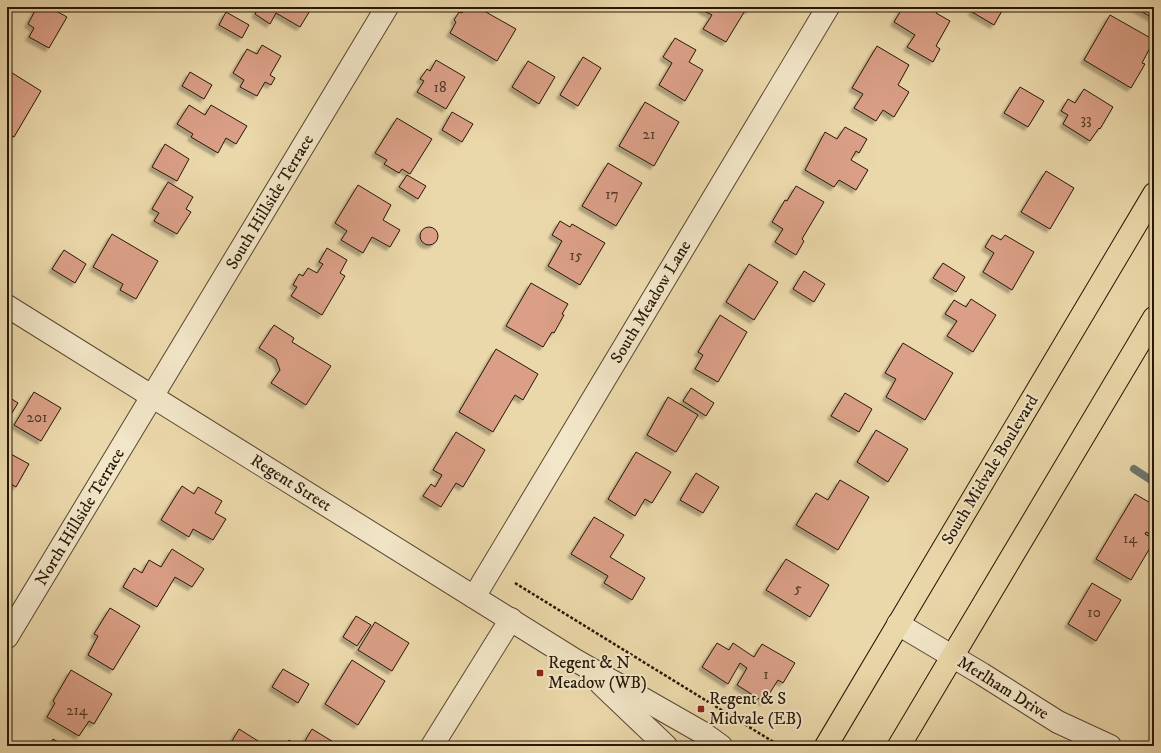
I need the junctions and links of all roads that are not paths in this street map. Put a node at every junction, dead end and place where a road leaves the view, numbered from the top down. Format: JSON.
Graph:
{"nodes":[{"id":1,"x":387,"y":7,"type":"edge"},
{"id":2,"x":828,"y":7,"type":"edge"},
{"id":3,"x":1154,"y":194,"type":"edge"},
{"id":4,"x":7,"y":306,"type":"edge"},
{"id":5,"x":1154,"y":318,"type":"edge"},
{"id":6,"x":153,"y":396,"type":"junction"},
{"id":7,"x":474,"y":597,"type":"junction"},
{"id":8,"x":511,"y":619,"type":"junction"},
{"id":9,"x":898,"y":624,"type":"junction"},
{"id":10,"x":7,"y":637,"type":"edge"},
{"id":11,"x":951,"y":656,"type":"junction"},
{"id":12,"x":575,"y":660,"type":"junction"},
{"id":13,"x":432,"y":746,"type":"edge"},
{"id":14,"x":666,"y":746,"type":"edge"},
{"id":15,"x":721,"y":746,"type":"edge"},
{"id":16,"x":826,"y":746,"type":"edge"},
{"id":17,"x":899,"y":746,"type":"edge"},
{"id":18,"x":1110,"y":746,"type":"edge"}],
"edges":[{"from":1,"to":6,"type":"street","name":"South Hillside Terrace"},
{"from":2,"to":7,"type":"street","name":"South Meadow Lane"},
{"from":3,"to":9,"type":"main road","name":"South Midvale Boulevard"},
{"from":4,"to":6,"type":"street","name":"Regent Street"},
{"from":5,"to":11,"type":"main road"},
{"from":6,"to":7,"type":"street","name":"Regent Street"},
{"from":6,"to":10,"type":"street","name":"North Hillside Terrace"},
{"from":7,"to":8,"type":"street","name":"Regent Street"},
{"from":8,"to":12,"type":"street","name":"Regent Street"},
{"from":8,"to":13,"type":"street"},
{"from":9,"to":11,"type":"street","name":"Merlham Drive"},
{"from":9,"to":16,"type":"main road","name":"South Midvale Boulevard"},
{"from":11,"to":17,"type":"main road"},
{"from":11,"to":18,"type":"street","name":"Merlham Drive"},
{"from":12,"to":14,"type":"street","name":"Regent Street"},
{"from":12,"to":15,"type":"street","name":"Regent Street"}]}
